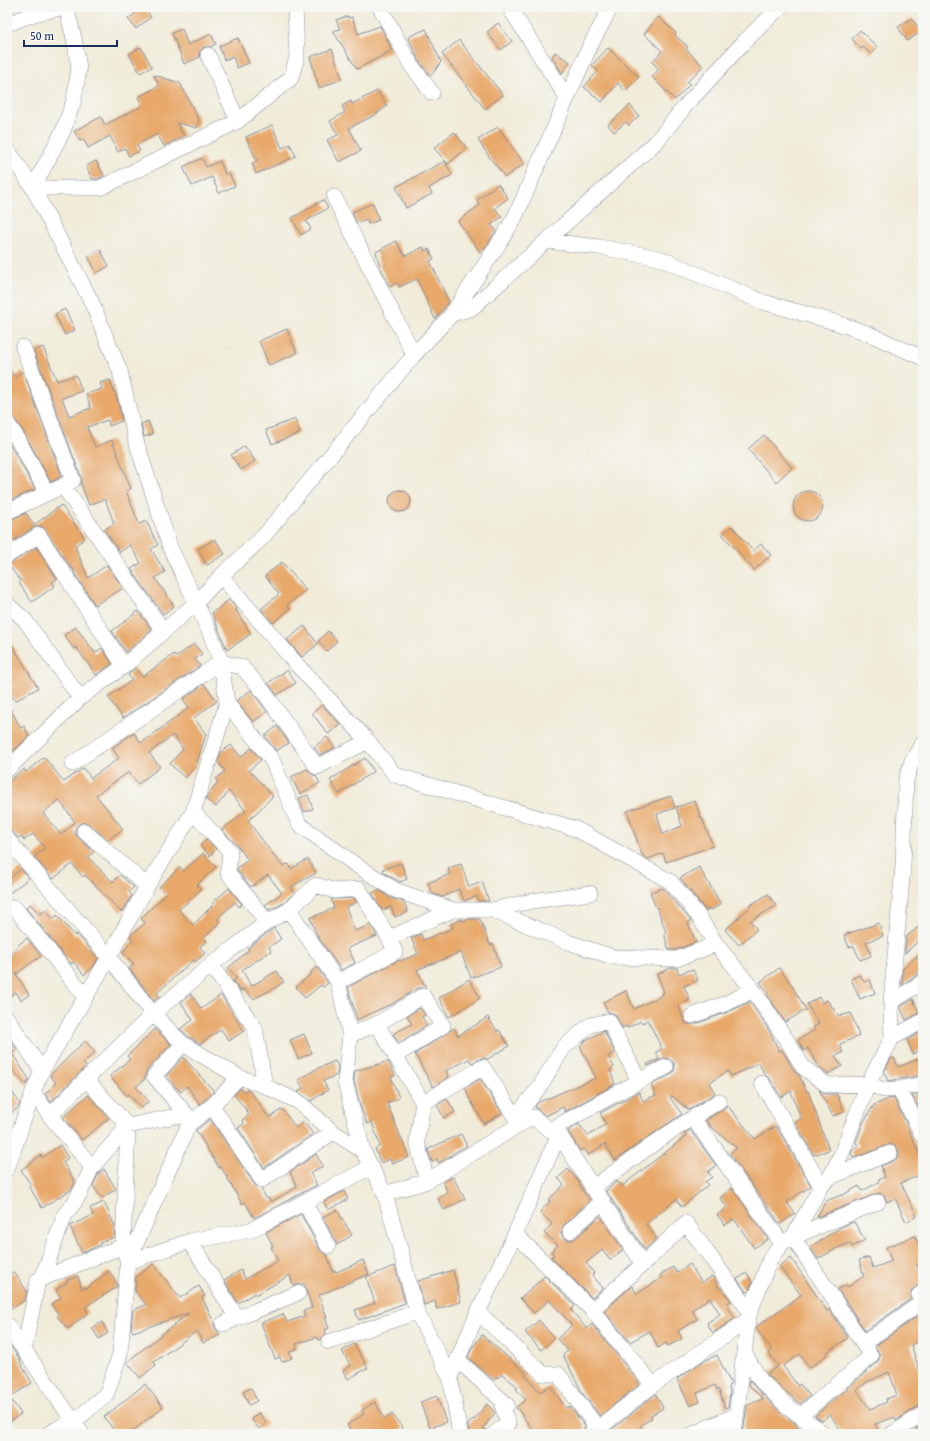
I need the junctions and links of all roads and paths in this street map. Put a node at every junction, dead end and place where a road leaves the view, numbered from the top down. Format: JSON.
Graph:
{"nodes":[{"id":1,"x":66,"y":7,"type":"edge"},
{"id":2,"x":295,"y":7,"type":"edge"},
{"id":3,"x":380,"y":7,"type":"edge"},
{"id":4,"x":509,"y":7,"type":"edge"},
{"id":5,"x":611,"y":7,"type":"edge"},
{"id":6,"x":780,"y":7,"type":"edge"},
{"id":7,"x":32,"y":11,"type":"edge"},
{"id":8,"x":7,"y":24,"type":"edge"},
{"id":9,"x":208,"y":55,"type":"dead end"},
{"id":10,"x":432,"y":93,"type":"dead end"},
{"id":11,"x":567,"y":98,"type":"junction"},
{"id":12,"x":238,"y":121,"type":"junction"},
{"id":13,"x":7,"y":149,"type":"edge"},
{"id":14,"x":33,"y":188,"type":"junction"},
{"id":15,"x":334,"y":197,"type":"dead end"},
{"id":16,"x":547,"y":241,"type":"junction"},
{"id":17,"x":452,"y":314,"type":"junction"},
{"id":18,"x":23,"y":347,"type":"dead end"},
{"id":19,"x":414,"y":355,"type":"junction"},
{"id":20,"x":923,"y":358,"type":"edge"},
{"id":21,"x":7,"y":423,"type":"edge"},
{"id":22,"x":62,"y":486,"type":"junction"},
{"id":23,"x":47,"y":493,"type":"junction"},
{"id":24,"x":7,"y":512,"type":"edge"},
{"id":25,"x":7,"y":556,"type":"edge"},
{"id":26,"x":221,"y":576,"type":"junction"},
{"id":27,"x":196,"y":603,"type":"junction"},
{"id":28,"x":7,"y":604,"type":"edge"},
{"id":29,"x":164,"y":632,"type":"junction"},
{"id":30,"x":221,"y":662,"type":"junction"},
{"id":31,"x":124,"y":666,"type":"junction"},
{"id":32,"x":80,"y":698,"type":"junction"},
{"id":33,"x":227,"y":703,"type":"junction"},
{"id":34,"x":368,"y":741,"type":"junction"},
{"id":35,"x":923,"y":743,"type":"edge"},
{"id":36,"x":72,"y":764,"type":"dead end"},
{"id":37,"x":7,"y":770,"type":"edge"},
{"id":38,"x":193,"y":812,"type":"junction"},
{"id":39,"x":84,"y":831,"type":"dead end"},
{"id":40,"x":7,"y":839,"type":"edge"},
{"id":41,"x":147,"y":886,"type":"junction"},
{"id":42,"x":590,"y":893,"type":"dead end"},
{"id":43,"x":14,"y":907,"type":"dead end"},
{"id":44,"x":289,"y":910,"type":"junction"},
{"id":45,"x":453,"y":910,"type":"junction"},
{"id":46,"x":492,"y":910,"type":"junction"},
{"id":47,"x":267,"y":922,"type":"junction"},
{"id":48,"x":389,"y":938,"type":"junction"},
{"id":49,"x":716,"y":944,"type":"junction"},
{"id":50,"x":109,"y":957,"type":"junction"},
{"id":51,"x":211,"y":965,"type":"junction"},
{"id":52,"x":338,"y":982,"type":"junction"},
{"id":53,"x":923,"y":982,"type":"edge"},
{"id":54,"x":753,"y":990,"type":"junction"},
{"id":55,"x":85,"y":996,"type":"junction"},
{"id":56,"x":891,"y":1002,"type":"junction"},
{"id":57,"x":153,"y":1014,"type":"junction"},
{"id":58,"x":692,"y":1016,"type":"dead end"},
{"id":59,"x":7,"y":1018,"type":"edge"},
{"id":60,"x":923,"y":1021,"type":"edge"},
{"id":61,"x":377,"y":1024,"type":"junction"},
{"id":62,"x":350,"y":1035,"type":"junction"},
{"id":63,"x":892,"y":1038,"type":"junction"},
{"id":64,"x":183,"y":1044,"type":"junction"},
{"id":65,"x":395,"y":1056,"type":"junction"},
{"id":66,"x":666,"y":1068,"type":"dead end"},
{"id":67,"x":42,"y":1071,"type":"junction"},
{"id":68,"x":240,"y":1077,"type":"junction"},
{"id":69,"x":86,"y":1079,"type":"junction"},
{"id":70,"x":639,"y":1081,"type":"junction"},
{"id":71,"x":762,"y":1083,"type":"dead end"},
{"id":72,"x":868,"y":1084,"type":"junction"},
{"id":73,"x":923,"y":1084,"type":"edge"},
{"id":74,"x":265,"y":1086,"type":"junction"},
{"id":75,"x":899,"y":1089,"type":"junction"},
{"id":76,"x":33,"y":1092,"type":"junction"},
{"id":77,"x":719,"y":1101,"type":"dead end"},
{"id":78,"x":423,"y":1103,"type":"junction"},
{"id":79,"x":212,"y":1106,"type":"junction"},
{"id":80,"x":50,"y":1116,"type":"junction"},
{"id":81,"x":515,"y":1117,"type":"junction"},
{"id":82,"x":533,"y":1117,"type":"junction"},
{"id":83,"x":693,"y":1118,"type":"junction"},
{"id":84,"x":187,"y":1119,"type":"junction"},
{"id":85,"x":128,"y":1126,"type":"junction"},
{"id":86,"x":333,"y":1132,"type":"junction"},
{"id":87,"x":554,"y":1132,"type":"junction"},
{"id":88,"x":923,"y":1136,"type":"edge"},
{"id":89,"x":363,"y":1151,"type":"junction"},
{"id":90,"x":890,"y":1153,"type":"dead end"},
{"id":91,"x":371,"y":1167,"type":"junction"},
{"id":92,"x":92,"y":1168,"type":"junction"},
{"id":93,"x":7,"y":1170,"type":"edge"},
{"id":94,"x":427,"y":1181,"type":"junction"},
{"id":95,"x":826,"y":1182,"type":"junction"},
{"id":96,"x":592,"y":1188,"type":"junction"},
{"id":97,"x":385,"y":1194,"type":"junction"},
{"id":98,"x":603,"y":1201,"type":"junction"},
{"id":99,"x":878,"y":1202,"type":"dead end"},
{"id":100,"x":305,"y":1203,"type":"junction"},
{"id":101,"x":570,"y":1231,"type":"dead end"},
{"id":102,"x":515,"y":1234,"type":"junction"},
{"id":103,"x":787,"y":1240,"type":"junction"},
{"id":104,"x":190,"y":1241,"type":"junction"},
{"id":105,"x":123,"y":1246,"type":"junction"},
{"id":106,"x":328,"y":1246,"type":"dead end"},
{"id":107,"x":128,"y":1262,"type":"junction"},
{"id":108,"x":643,"y":1264,"type":"junction"},
{"id":109,"x":42,"y":1278,"type":"junction"},
{"id":110,"x":923,"y":1292,"type":"edge"},
{"id":111,"x":298,"y":1293,"type":"dead end"},
{"id":112,"x":592,"y":1310,"type":"junction"},
{"id":113,"x":417,"y":1312,"type":"junction"},
{"id":114,"x":478,"y":1312,"type":"junction"},
{"id":115,"x":749,"y":1316,"type":"junction"},
{"id":116,"x":237,"y":1318,"type":"junction"},
{"id":117,"x":223,"y":1324,"type":"dead end"},
{"id":118,"x":7,"y":1325,"type":"edge"},
{"id":119,"x":329,"y":1342,"type":"dead end"},
{"id":120,"x":863,"y":1344,"type":"junction"},
{"id":121,"x":24,"y":1350,"type":"junction"},
{"id":122,"x":744,"y":1353,"type":"junction"},
{"id":123,"x":458,"y":1360,"type":"junction"},
{"id":124,"x":450,"y":1377,"type":"junction"},
{"id":125,"x":653,"y":1385,"type":"junction"},
{"id":126,"x":923,"y":1414,"type":"edge"},
{"id":127,"x":736,"y":1415,"type":"junction"},
{"id":128,"x":800,"y":1416,"type":"junction"},
{"id":129,"x":78,"y":1428,"type":"edge"},
{"id":130,"x":594,"y":1432,"type":"edge"},
{"id":131,"x":49,"y":1434,"type":"edge"},
{"id":132,"x":460,"y":1434,"type":"edge"},
{"id":133,"x":494,"y":1434,"type":"edge"},
{"id":134,"x":693,"y":1434,"type":"edge"},
{"id":135,"x":734,"y":1434,"type":"edge"},
{"id":136,"x":822,"y":1434,"type":"edge"},
{"id":137,"x":892,"y":1434,"type":"edge"}],
"edges":[{"from":1,"to":7,"type":"street"},
{"from":1,"to":14,"type":"street"},
{"from":2,"to":12,"type":"street"},
{"from":3,"to":10,"type":"street"},
{"from":4,"to":11,"type":"street"},
{"from":5,"to":11,"type":"street"},
{"from":6,"to":16,"type":"street"},
{"from":7,"to":8,"type":"street"},
{"from":9,"to":12,"type":"street"},
{"from":11,"to":17,"type":"street"},
{"from":12,"to":14,"type":"street"},
{"from":13,"to":14,"type":"street"},
{"from":14,"to":27,"type":"street"},
{"from":15,"to":19,"type":"street"},
{"from":16,"to":17,"type":"street"},
{"from":16,"to":20,"type":"street"},
{"from":17,"to":19,"type":"street"},
{"from":18,"to":22,"type":"street"},
{"from":19,"to":26,"type":"street"},
{"from":21,"to":23,"type":"street"},
{"from":22,"to":23,"type":"street"},
{"from":22,"to":29,"type":"street"},
{"from":23,"to":24,"type":"street"},
{"from":25,"to":31,"type":"street"},
{"from":26,"to":27,"type":"street"},
{"from":26,"to":34,"type":"street"},
{"from":27,"to":29,"type":"street"},
{"from":27,"to":30,"type":"street"},
{"from":28,"to":32,"type":"street"},
{"from":29,"to":31,"type":"street"},
{"from":30,"to":33,"type":"street"},
{"from":30,"to":34,"type":"street"},
{"from":30,"to":36,"type":"street"},
{"from":31,"to":32,"type":"street"},
{"from":32,"to":37,"type":"street"},
{"from":33,"to":38,"type":"street"},
{"from":33,"to":45,"type":"street"},
{"from":34,"to":49,"type":"street"},
{"from":35,"to":56,"type":"street"},
{"from":38,"to":41,"type":"street"},
{"from":38,"to":47,"type":"street"},
{"from":39,"to":41,"type":"street"},
{"from":40,"to":50,"type":"street"},
{"from":41,"to":50,"type":"street"},
{"from":42,"to":46,"type":"street"},
{"from":43,"to":55,"type":"street"},
{"from":44,"to":47,"type":"street"},
{"from":44,"to":48,"type":"street"},
{"from":44,"to":52,"type":"street"},
{"from":45,"to":46,"type":"street"},
{"from":45,"to":48,"type":"street"},
{"from":46,"to":49,"type":"street"},
{"from":47,"to":51,"type":"street"},
{"from":48,"to":52,"type":"street"},
{"from":49,"to":54,"type":"street"},
{"from":50,"to":55,"type":"street"},
{"from":50,"to":57,"type":"street"},
{"from":51,"to":57,"type":"street"},
{"from":51,"to":74,"type":"street"},
{"from":52,"to":62,"type":"street"},
{"from":53,"to":56,"type":"street"},
{"from":54,"to":58,"type":"street"},
{"from":54,"to":72,"type":"street"},
{"from":55,"to":67,"type":"street"},
{"from":56,"to":63,"type":"street"},
{"from":57,"to":64,"type":"street"},
{"from":57,"to":69,"type":"street"},
{"from":59,"to":67,"type":"street"},
{"from":60,"to":63,"type":"street"},
{"from":61,"to":62,"type":"street"},
{"from":61,"to":65,"type":"street"},
{"from":61,"to":65,"type":"street"},
{"from":62,"to":89,"type":"street"},
{"from":63,"to":72,"type":"street"},
{"from":64,"to":68,"type":"street"},
{"from":64,"to":84,"type":"street"},
{"from":65,"to":78,"type":"street"},
{"from":66,"to":70,"type":"street"},
{"from":67,"to":76,"type":"street"},
{"from":68,"to":74,"type":"street"},
{"from":68,"to":79,"type":"street"},
{"from":69,"to":80,"type":"street"},
{"from":69,"to":85,"type":"street"},
{"from":70,"to":81,"type":"street"},
{"from":70,"to":87,"type":"street"},
{"from":71,"to":95,"type":"street"},
{"from":72,"to":75,"type":"street"},
{"from":72,"to":95,"type":"street"},
{"from":73,"to":75,"type":"street"},
{"from":74,"to":86,"type":"street"},
{"from":75,"to":88,"type":"street"},
{"from":76,"to":80,"type":"street"},
{"from":76,"to":93,"type":"street"},
{"from":77,"to":83,"type":"street"},
{"from":78,"to":81,"type":"street"},
{"from":78,"to":94,"type":"street"},
{"from":79,"to":84,"type":"street"},
{"from":79,"to":86,"type":"street"},
{"from":80,"to":92,"type":"street"},
{"from":81,"to":82,"type":"street"},
{"from":82,"to":87,"type":"street"},
{"from":82,"to":94,"type":"street"},
{"from":83,"to":96,"type":"street"},
{"from":83,"to":103,"type":"street"},
{"from":84,"to":85,"type":"street"},
{"from":84,"to":107,"type":"street"},
{"from":85,"to":92,"type":"street"},
{"from":85,"to":105,"type":"street"},
{"from":86,"to":89,"type":"street"},
{"from":87,"to":96,"type":"street"},
{"from":87,"to":102,"type":"street"},
{"from":89,"to":91,"type":"street"},
{"from":90,"to":95,"type":"street"},
{"from":91,"to":97,"type":"street"},
{"from":91,"to":100,"type":"street"},
{"from":92,"to":109,"type":"street"},
{"from":94,"to":97,"type":"street"},
{"from":95,"to":103,"type":"street"},
{"from":96,"to":98,"type":"street"},
{"from":97,"to":113,"type":"street"},
{"from":98,"to":101,"type":"street"},
{"from":98,"to":108,"type":"street"},
{"from":99,"to":103,"type":"street"},
{"from":100,"to":104,"type":"street"},
{"from":100,"to":106,"type":"street"},
{"from":102,"to":112,"type":"street"},
{"from":102,"to":114,"type":"street"},
{"from":103,"to":115,"type":"street"},
{"from":103,"to":120,"type":"street"},
{"from":104,"to":107,"type":"street"},
{"from":104,"to":116,"type":"street"},
{"from":105,"to":107,"type":"street"},
{"from":105,"to":109,"type":"street"},
{"from":107,"to":129,"type":"street"},
{"from":108,"to":112,"type":"street"},
{"from":108,"to":115,"type":"street"},
{"from":109,"to":121,"type":"street"},
{"from":110,"to":120,"type":"street"},
{"from":111,"to":116,"type":"street"},
{"from":112,"to":125,"type":"street"},
{"from":113,"to":119,"type":"street"},
{"from":113,"to":124,"type":"street"},
{"from":114,"to":123,"type":"street"},
{"from":114,"to":130,"type":"street"},
{"from":115,"to":122,"type":"street"},
{"from":115,"to":125,"type":"street"},
{"from":116,"to":117,"type":"street"},
{"from":118,"to":121,"type":"street"},
{"from":120,"to":128,"type":"street"},
{"from":121,"to":129,"type":"street"},
{"from":122,"to":127,"type":"street"},
{"from":122,"to":128,"type":"street"},
{"from":123,"to":124,"type":"street"},
{"from":123,"to":133,"type":"street"},
{"from":124,"to":132,"type":"street"},
{"from":125,"to":130,"type":"street"},
{"from":126,"to":137,"type":"street"},
{"from":127,"to":134,"type":"street"},
{"from":127,"to":135,"type":"street"},
{"from":128,"to":136,"type":"street"},
{"from":129,"to":131,"type":"street"}]}
